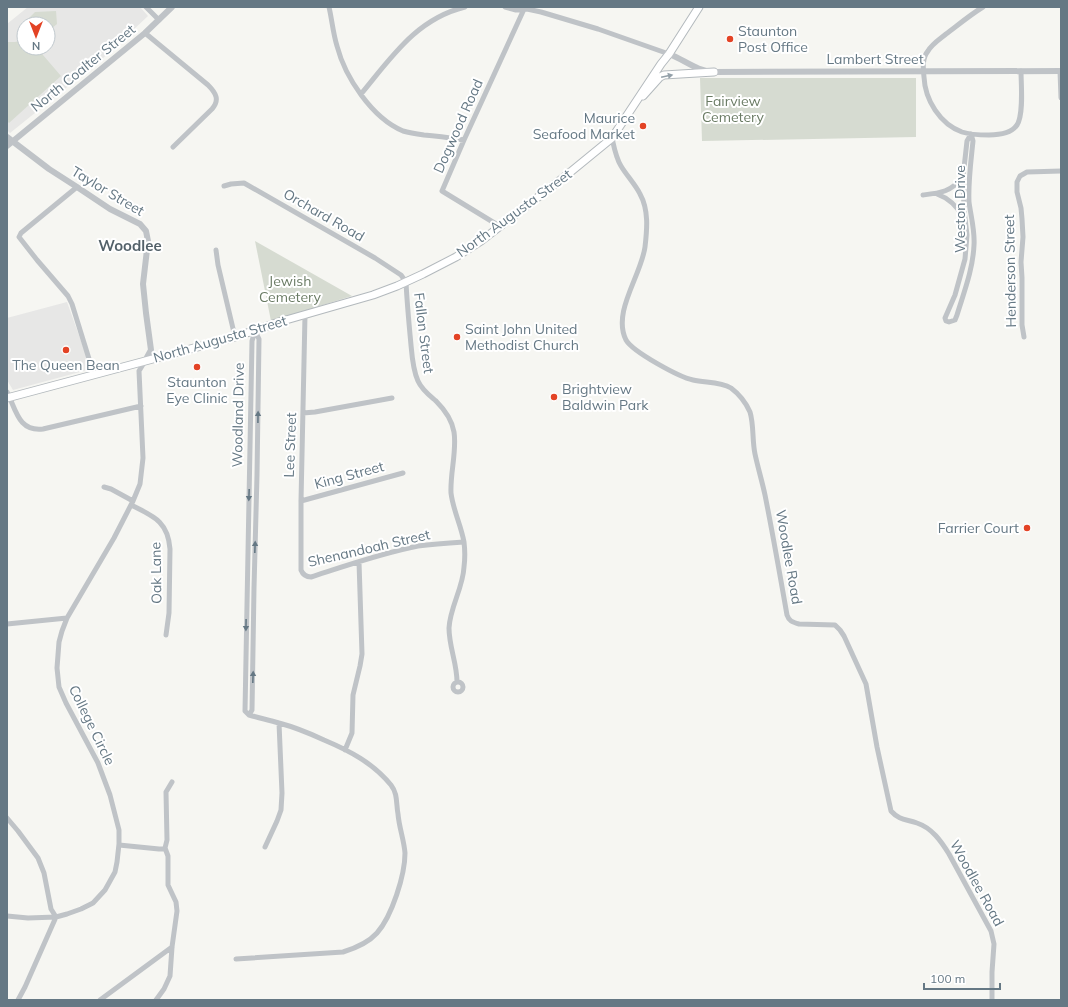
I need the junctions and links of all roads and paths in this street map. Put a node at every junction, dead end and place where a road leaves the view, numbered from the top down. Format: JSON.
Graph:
{"nodes":[{"id":1,"x":146,"y":7,"type":"edge"},
{"id":2,"x":172,"y":7,"type":"edge"},
{"id":3,"x":329,"y":7,"type":"edge"},
{"id":4,"x":465,"y":7,"type":"edge"},
{"id":5,"x":505,"y":7,"type":"edge"},
{"id":6,"x":699,"y":7,"type":"edge"},
{"id":7,"x":983,"y":7,"type":"edge"},
{"id":8,"x":524,"y":8,"type":"edge"},
{"id":9,"x":159,"y":20,"type":"junction"},
{"id":10,"x":146,"y":33,"type":"junction"},
{"id":11,"x":669,"y":54,"type":"junction"},
{"id":12,"x":1021,"y":70,"type":"junction"},
{"id":13,"x":1061,"y":70,"type":"edge"},
{"id":14,"x":923,"y":71,"type":"junction"},
{"id":15,"x":714,"y":72,"type":"junction"},
{"id":16,"x":361,"y":94,"type":"junction"},
{"id":17,"x":1061,"y":98,"type":"edge"},
{"id":18,"x":630,"y":111,"type":"junction"},
{"id":19,"x":971,"y":134,"type":"junction"},
{"id":20,"x":7,"y":137,"type":"edge"},
{"id":21,"x":612,"y":138,"type":"junction"},
{"id":22,"x":464,"y":140,"type":"junction"},
{"id":23,"x":14,"y":141,"type":"junction"},
{"id":24,"x":7,"y":146,"type":"edge"},
{"id":25,"x":173,"y":147,"type":"dead end"},
{"id":26,"x":1061,"y":171,"type":"edge"},
{"id":27,"x":963,"y":177,"type":"junction"},
{"id":28,"x":970,"y":177,"type":"junction"},
{"id":29,"x":224,"y":186,"type":"dead end"},
{"id":30,"x":77,"y":187,"type":"junction"},
{"id":31,"x":936,"y":193,"type":"junction"},
{"id":32,"x":923,"y":195,"type":"dead end"},
{"id":33,"x":965,"y":221,"type":"junction"},
{"id":34,"x":501,"y":227,"type":"junction"},
{"id":35,"x":216,"y":250,"type":"dead end"},
{"id":36,"x":406,"y":282,"type":"junction"},
{"id":37,"x":305,"y":315,"type":"junction"},
{"id":38,"x":255,"y":331,"type":"junction"},
{"id":39,"x":235,"y":337,"type":"junction"},
{"id":40,"x":1024,"y":337,"type":"dead end"},
{"id":41,"x":145,"y":361,"type":"junction"},
{"id":42,"x":94,"y":375,"type":"junction"},
{"id":43,"x":8,"y":396,"type":"edge"},
{"id":44,"x":392,"y":398,"type":"dead end"},
{"id":45,"x":141,"y":406,"type":"junction"},
{"id":46,"x":303,"y":413,"type":"junction"},
{"id":47,"x":403,"y":473,"type":"dead end"},
{"id":48,"x":104,"y":487,"type":"dead end"},
{"id":49,"x":301,"y":501,"type":"junction"},
{"id":50,"x":132,"y":503,"type":"junction"},
{"id":51,"x":464,"y":542,"type":"junction"},
{"id":52,"x":359,"y":562,"type":"junction"},
{"id":53,"x":304,"y":575,"type":"joint"},
{"id":54,"x":67,"y":618,"type":"junction"},
{"id":55,"x":7,"y":624,"type":"edge"},
{"id":56,"x":166,"y":635,"type":"dead end"},
{"id":57,"x":457,"y":682,"type":"dead end"},
{"id":58,"x":279,"y":723,"type":"junction"},
{"id":59,"x":346,"y":750,"type":"junction"},
{"id":60,"x":172,"y":782,"type":"dead end"},
{"id":61,"x":7,"y":818,"type":"edge"},
{"id":62,"x":119,"y":845,"type":"junction"},
{"id":63,"x":265,"y":847,"type":"dead end"},
{"id":64,"x":165,"y":848,"type":"junction"},
{"id":65,"x":7,"y":916,"type":"edge"},
{"id":66,"x":56,"y":917,"type":"junction"},
{"id":67,"x":172,"y":947,"type":"junction"},
{"id":68,"x":236,"y":959,"type":"dead end"},
{"id":69,"x":18,"y":1000,"type":"edge"},
{"id":70,"x":100,"y":1000,"type":"edge"},
{"id":71,"x":156,"y":1000,"type":"edge"},
{"id":72,"x":992,"y":1000,"type":"edge"}],
"edges":[{"from":1,"to":9,"type":"street"},
{"from":2,"to":9,"type":"street","name":"North Coalter Street"},
{"from":3,"to":16,"type":"street"},
{"from":4,"to":16,"type":"street"},
{"from":5,"to":8,"type":"street"},
{"from":6,"to":11,"type":"main road","name":"North Augusta Street"},
{"from":7,"to":14,"type":"street"},
{"from":8,"to":11,"type":"street"},
{"from":8,"to":22,"type":"street","name":"Dogwood Road"},
{"from":9,"to":10,"type":"street","name":"North Coalter Street"},
{"from":10,"to":23,"type":"street","name":"North Coalter Street"},
{"from":10,"to":25,"type":"street"},
{"from":11,"to":15,"type":"street","name":"Lambert Street"},
{"from":11,"to":18,"type":"main road","name":"North Augusta Street"},
{"from":12,"to":13,"type":"street","name":"Lambert Street"},
{"from":12,"to":14,"type":"street","name":"Lambert Street"},
{"from":12,"to":19,"type":"street"},
{"from":13,"to":17,"type":"street"},
{"from":14,"to":15,"type":"street","name":"Lambert Street"},
{"from":14,"to":19,"type":"street"},
{"from":18,"to":15,"type":"main road","one_way":true},
{"from":16,"to":22,"type":"street"},
{"from":18,"to":21,"type":"main road","name":"North Augusta Street"},
{"from":19,"to":27,"type":"street","name":"Weston Drive"},
{"from":19,"to":28,"type":"street","name":"Weston Drive"},
{"from":20,"to":23,"type":"street","name":"Taylor Street"},
{"from":21,"to":34,"type":"main road","name":"North Augusta Street"},
{"from":21,"to":72,"type":"street","name":"Woodlee Road"},
{"from":22,"to":34,"type":"street","name":"Dogwood Road"},
{"from":23,"to":24,"type":"street","name":"North Coalter Street"},
{"from":23,"to":30,"type":"street","name":"Taylor Street"},
{"from":26,"to":40,"type":"street","name":"Henderson Street"},
{"from":27,"to":28,"type":"street"},
{"from":27,"to":31,"type":"street"},
{"from":27,"to":33,"type":"street","name":"Weston Drive"},
{"from":28,"to":33,"type":"street","name":"Weston Drive"},
{"from":29,"to":36,"type":"street","name":"Orchard Road"},
{"from":30,"to":41,"type":"street","name":"Taylor Street"},
{"from":30,"to":42,"type":"street"},
{"from":31,"to":32,"type":"street"},
{"from":31,"to":33,"type":"street"},
{"from":34,"to":36,"type":"main road","name":"North Augusta Street"},
{"from":35,"to":39,"type":"street"},
{"from":36,"to":37,"type":"main road","name":"North Augusta Street"},
{"from":36,"to":51,"type":"street","name":"Fallon Street"},
{"from":37,"to":38,"type":"main road","name":"North Augusta Street"},
{"from":37,"to":46,"type":"street","name":"Lee Street"},
{"from":38,"to":39,"type":"main road","name":"North Augusta Street"},
{"from":38,"to":58,"type":"street","name":"Woodland Drive"},
{"from":39,"to":41,"type":"main road","name":"North Augusta Street"},
{"from":41,"to":42,"type":"main road","name":"North Augusta Street"},
{"from":41,"to":45,"type":"street","name":"College Circle"},
{"from":42,"to":43,"type":"main road","name":"North Augusta Street"},
{"from":43,"to":45,"type":"street"},
{"from":44,"to":46,"type":"street"},
{"from":45,"to":50,"type":"street","name":"College Circle"},
{"from":46,"to":49,"type":"street","name":"Lee Street"},
{"from":47,"to":49,"type":"street","name":"King Street"},
{"from":48,"to":50,"type":"street","name":"Oak Lane"},
{"from":49,"to":53,"type":"street","name":"Lee Street"},
{"from":50,"to":54,"type":"street","name":"College Circle"},
{"from":50,"to":56,"type":"street","name":"Oak Lane"},
{"from":51,"to":52,"type":"street","name":"Shenandoah Street"},
{"from":51,"to":57,"type":"street","name":"Fallon Street"},
{"from":52,"to":53,"type":"street","name":"Shenandoah Street"},
{"from":52,"to":59,"type":"street"},
{"from":54,"to":55,"type":"street"},
{"from":54,"to":62,"type":"street","name":"College Circle"},
{"from":58,"to":59,"type":"street","name":"Woodland Drive"},
{"from":58,"to":63,"type":"street"},
{"from":59,"to":68,"type":"street","name":"Woodland Drive"},
{"from":60,"to":64,"type":"street"},
{"from":61,"to":66,"type":"street"},
{"from":62,"to":64,"type":"street"},
{"from":62,"to":66,"type":"street","name":"College Circle"},
{"from":64,"to":67,"type":"street"},
{"from":65,"to":66,"type":"street","name":"College Circle"},
{"from":66,"to":69,"type":"street"},
{"from":67,"to":70,"type":"street"},
{"from":67,"to":71,"type":"street"}]}
